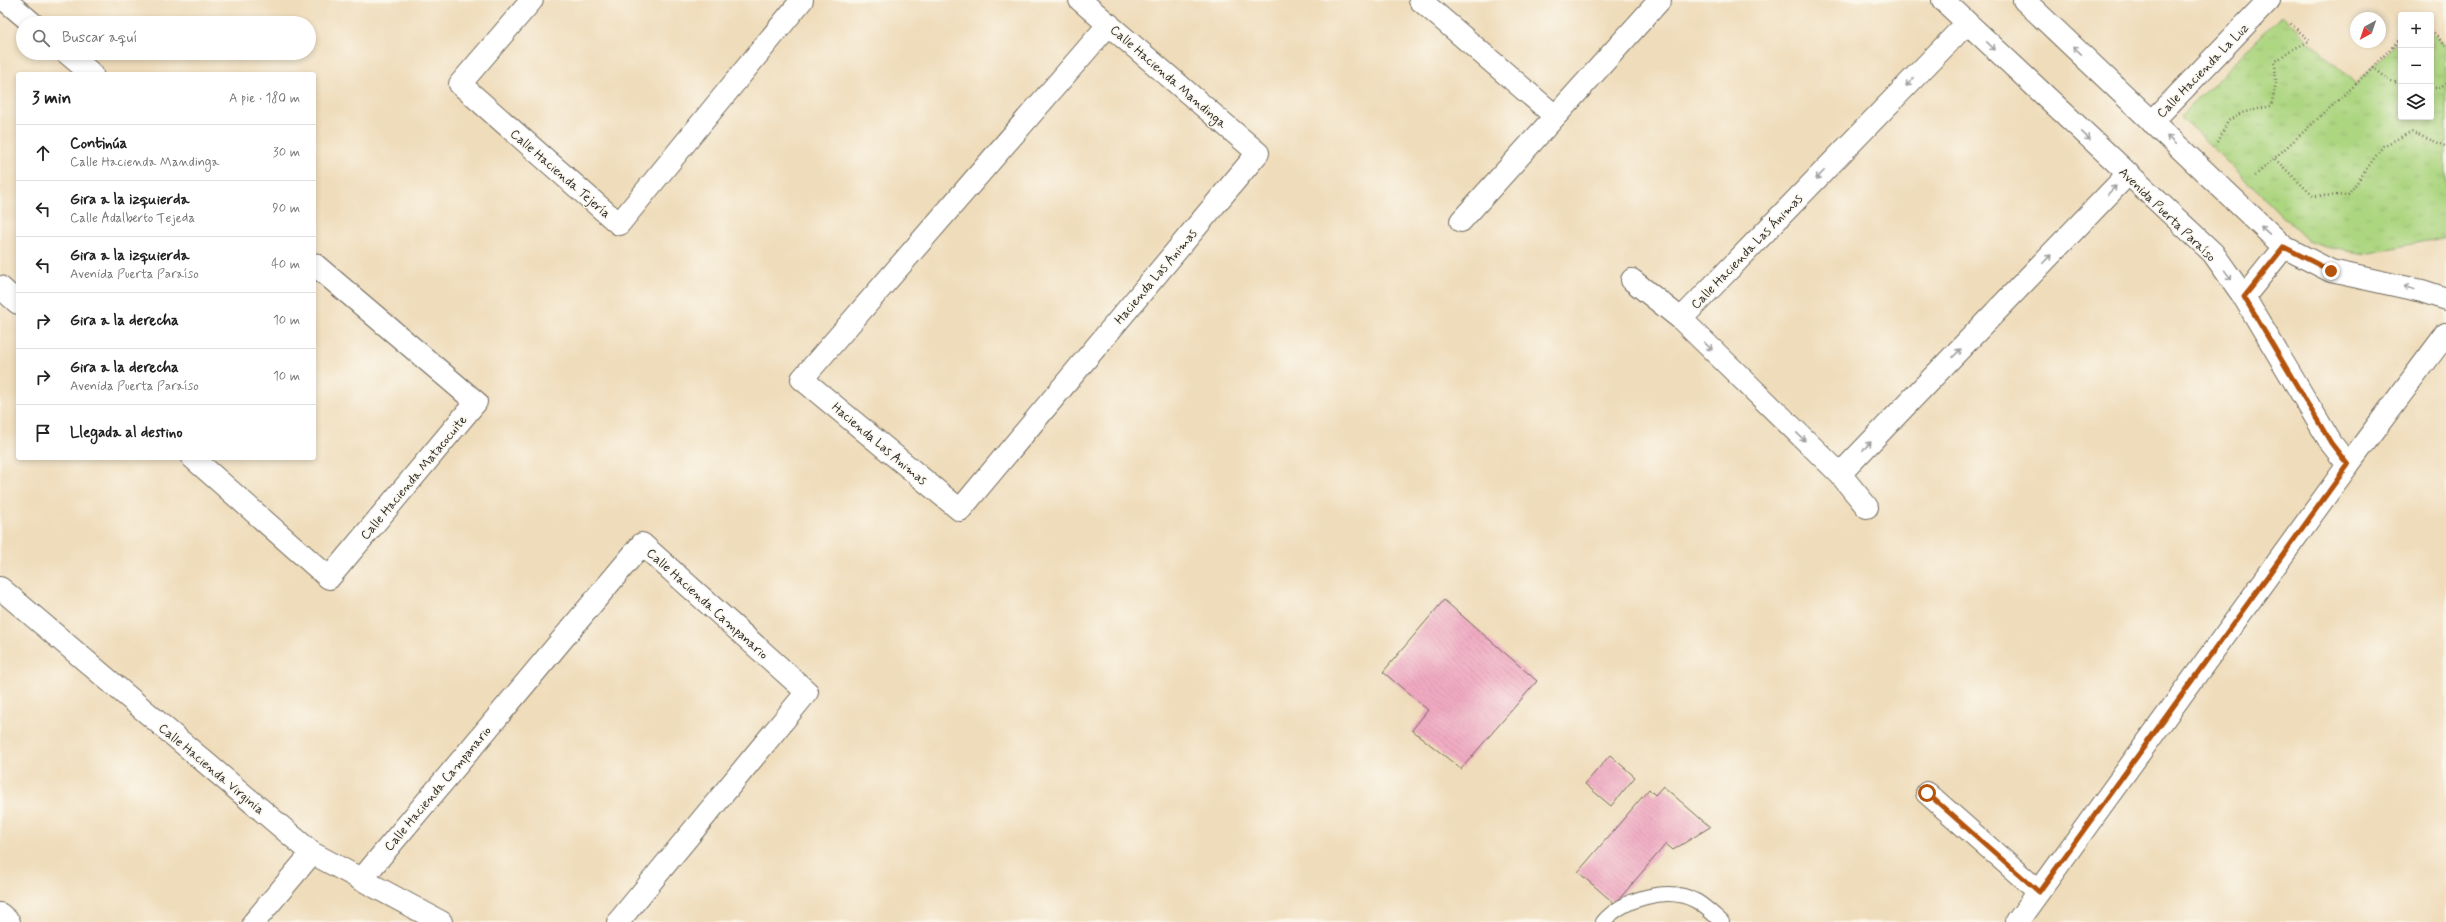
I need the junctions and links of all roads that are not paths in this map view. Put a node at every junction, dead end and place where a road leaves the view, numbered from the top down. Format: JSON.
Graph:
{"nodes":[{"id":1,"x":5,"y":0,"type":"edge"},
{"id":2,"x":532,"y":0,"type":"edge"},
{"id":3,"x":802,"y":0,"type":"edge"},
{"id":4,"x":1080,"y":0,"type":"edge"},
{"id":5,"x":1420,"y":0,"type":"edge"},
{"id":6,"x":1660,"y":0,"type":"edge"},
{"id":7,"x":1943,"y":0,"type":"edge"},
{"id":8,"x":2024,"y":0,"type":"edge"},
{"id":9,"x":2269,"y":0,"type":"edge"},
{"id":10,"x":24,"y":16,"type":"edge"},
{"id":11,"x":1967,"y":23,"type":"junction"},
{"id":12,"x":1109,"y":24,"type":"junction"},
{"id":13,"x":75,"y":60,"type":"edge"},
{"id":14,"x":90,"y":72,"type":"edge"},
{"id":15,"x":1555,"y":116,"type":"junction"},
{"id":16,"x":2152,"y":122,"type":"junction"},
{"id":17,"x":1258,"y":153,"type":"joint"},
{"id":18,"x":2127,"y":175,"type":"junction"},
{"id":19,"x":1461,"y":221,"type":"dead end"},
{"id":20,"x":2284,"y":247,"type":"junction"},
{"id":21,"x":316,"y":266,"type":"edge"},
{"id":22,"x":1632,"y":280,"type":"dead end"},
{"id":23,"x":0,"y":287,"type":"edge"},
{"id":24,"x":2244,"y":297,"type":"junction"},
{"id":25,"x":2446,"y":299,"type":"edge"},
{"id":26,"x":16,"y":301,"type":"edge"},
{"id":27,"x":1681,"y":319,"type":"junction"},
{"id":28,"x":2446,"y":334,"type":"edge"},
{"id":29,"x":195,"y":460,"type":"edge"},
{"id":30,"x":2348,"y":465,"type":"junction"},
{"id":31,"x":1840,"y":474,"type":"junction"},
{"id":32,"x":1867,"y":507,"type":"dead end"},
{"id":33,"x":0,"y":588,"type":"edge"},
{"id":34,"x":1927,"y":793,"type":"dead end"},
{"id":35,"x":312,"y":853,"type":"junction"},
{"id":36,"x":361,"y":880,"type":"junction"},
{"id":37,"x":2039,"y":892,"type":"junction"},
{"id":38,"x":0,"y":914,"type":"edge"},
{"id":39,"x":9,"y":922,"type":"edge"},
{"id":40,"x":254,"y":922,"type":"edge"},
{"id":41,"x":441,"y":922,"type":"edge"},
{"id":42,"x":618,"y":922,"type":"edge"},
{"id":43,"x":1603,"y":922,"type":"edge"},
{"id":44,"x":1722,"y":922,"type":"edge"},
{"id":45,"x":2017,"y":922,"type":"edge"}],
"edges":[{"from":1,"to":10,"type":"street"},
{"from":2,"to":3,"type":"street","name":"Calle Hacienda Tejería"},
{"from":4,"to":12,"type":"street","name":"Calle Hacienda Mandinga"},
{"from":5,"to":15,"type":"street"},
{"from":6,"to":15,"type":"street"},
{"from":7,"to":11,"type":"street","name":"Avenida Puerta Paraíso"},
{"from":16,"to":8,"type":"street","one_way":true},
{"from":9,"to":16,"type":"street","name":"Calle Hacienda La Luz"},
{"from":11,"to":18,"type":"street","name":"Avenida Puerta Paraíso","one_way":true},
{"from":11,"to":27,"type":"street","name":"Calle Hacienda Las Ánimas","one_way":true},
{"from":12,"to":17,"type":"street","name":"Calle Hacienda Mandinga"},
{"from":12,"to":17,"type":"street","name":"Hacienda Las Animas"},
{"from":13,"to":14,"type":"street"},
{"from":15,"to":19,"type":"street"},
{"from":20,"to":16,"type":"street","one_way":true},
{"from":18,"to":24,"type":"street","name":"Avenida Puerta Paraíso","one_way":true},
{"from":31,"to":18,"type":"street","one_way":true},
{"from":20,"to":24,"type":"street"},
{"from":25,"to":20,"type":"street","one_way":true},
{"from":21,"to":29,"type":"street","name":"Calle Hacienda Matacocuite"},
{"from":22,"to":27,"type":"street"},
{"from":23,"to":26,"type":"street"},
{"from":24,"to":30,"type":"street","name":"Avenida Puerta Paraíso"},
{"from":27,"to":31,"type":"street","name":"Calle Hacienda Las Ánimas","one_way":true},
{"from":28,"to":30,"type":"street"},
{"from":30,"to":37,"type":"street"},
{"from":31,"to":32,"type":"street","name":"Calle Hacienda Las Ánimas"},
{"from":33,"to":35,"type":"street","name":"Calle Hacienda Virginia"},
{"from":34,"to":37,"type":"street"},
{"from":35,"to":36,"type":"street","name":"Calle Hacienda Virginia"},
{"from":35,"to":40,"type":"street"},
{"from":36,"to":41,"type":"street","name":"Calle Hacienda Virginia"},
{"from":36,"to":42,"type":"street","name":"Calle Hacienda Campanario"},
{"from":37,"to":45,"type":"street"},
{"from":38,"to":39,"type":"street"},
{"from":43,"to":44,"type":"lane"}]}
